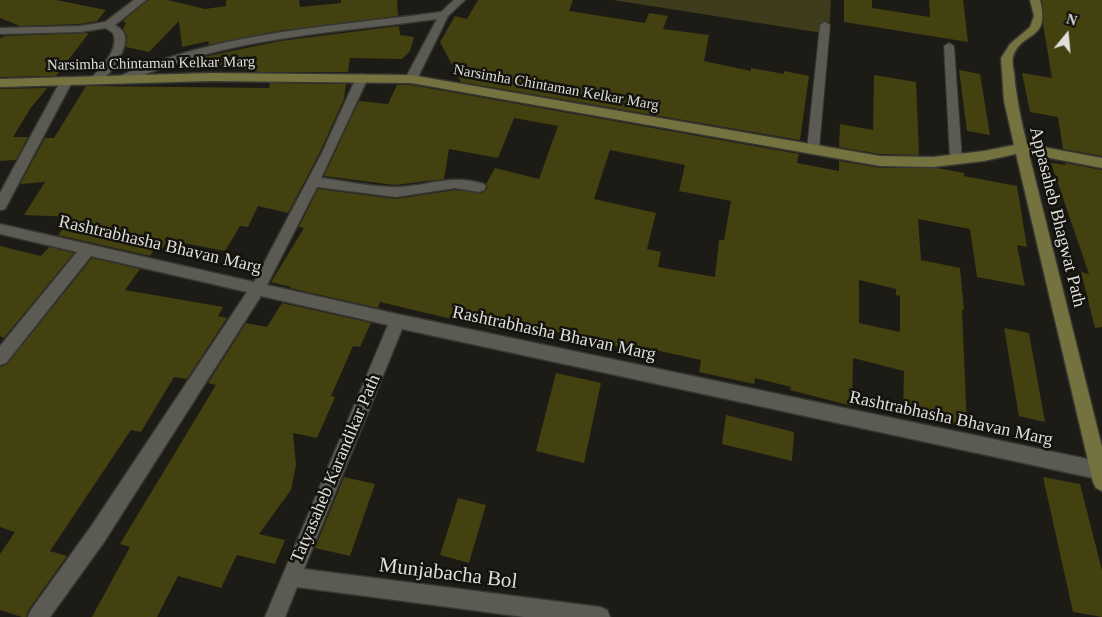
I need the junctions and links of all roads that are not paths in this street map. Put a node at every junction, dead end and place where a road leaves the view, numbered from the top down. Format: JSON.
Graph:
{"nodes":[{"id":1,"x":141,"y":0,"type":"edge"},
{"id":2,"x":460,"y":0,"type":"edge"},
{"id":3,"x":1035,"y":0,"type":"edge"},
{"id":4,"x":444,"y":15,"type":"junction"},
{"id":5,"x":108,"y":25,"type":"junction"},
{"id":6,"x":825,"y":25,"type":"dead end"},
{"id":7,"x":0,"y":32,"type":"edge"},
{"id":8,"x":949,"y":46,"type":"dead end"},
{"id":9,"x":362,"y":78,"type":"junction"},
{"id":10,"x":124,"y":79,"type":"junction"},
{"id":11,"x":96,"y":80,"type":"junction"},
{"id":12,"x":411,"y":80,"type":"junction"},
{"id":13,"x":66,"y":82,"type":"junction"},
{"id":14,"x":0,"y":83,"type":"edge"},
{"id":15,"x":1022,"y":148,"type":"junction"},
{"id":16,"x":813,"y":149,"type":"junction"},
{"id":17,"x":956,"y":160,"type":"junction"},
{"id":18,"x":1102,"y":163,"type":"edge"},
{"id":19,"x":313,"y":182,"type":"junction"},
{"id":20,"x":479,"y":187,"type":"dead end"},
{"id":21,"x":0,"y":205,"type":"edge"},
{"id":22,"x":0,"y":229,"type":"edge"},
{"id":23,"x":88,"y":249,"type":"junction"},
{"id":24,"x":258,"y":288,"type":"junction"},
{"id":25,"x":397,"y":322,"type":"junction"},
{"id":26,"x":0,"y":358,"type":"edge"},
{"id":27,"x":1101,"y":475,"type":"edge"},
{"id":28,"x":290,"y":577,"type":"junction"},
{"id":29,"x":38,"y":617,"type":"edge"},
{"id":30,"x":275,"y":617,"type":"edge"},
{"id":31,"x":600,"y":617,"type":"edge"}],
"edges":[{"from":1,"to":5,"type":"street"},
{"from":2,"to":4,"type":"street"},
{"from":3,"to":15,"type":"street","name":"Appasaheb Bhagwat Path"},
{"from":4,"to":10,"type":"street"},
{"from":4,"to":12,"type":"street"},
{"from":5,"to":7,"type":"street"},
{"from":5,"to":11,"type":"street"},
{"from":6,"to":16,"type":"lane"},
{"from":8,"to":17,"type":"lane"},
{"from":9,"to":10,"type":"street","name":"Narsimha Chintaman Kelkar Marg"},
{"from":9,"to":12,"type":"street","name":"Narsimha Chintaman Kelkar Marg"},
{"from":9,"to":19,"type":"street"},
{"from":10,"to":11,"type":"street","name":"Narsimha Chintaman Kelkar Marg"},
{"from":11,"to":13,"type":"street","name":"Narsimha Chintaman Kelkar Marg"},
{"from":12,"to":16,"type":"street","name":"Narsimha Chintaman Kelkar Marg"},
{"from":13,"to":14,"type":"street","name":"Narsimha Chintaman Kelkar Marg"},
{"from":13,"to":21,"type":"street"},
{"from":15,"to":17,"type":"street","name":"Narsimha Chintaman Kelkar Marg"},
{"from":15,"to":18,"type":"street","name":"Narsimha Chintaman Kelkar Marg"},
{"from":15,"to":27,"type":"street","name":"Appasaheb Bhagwat Path"},
{"from":16,"to":17,"type":"street","name":"Narsimha Chintaman Kelkar Marg"},
{"from":19,"to":20,"type":"street"},
{"from":19,"to":24,"type":"street"},
{"from":22,"to":23,"type":"street","name":"Rashtrabhasha Bhavan Marg"},
{"from":23,"to":24,"type":"street","name":"Rashtrabhasha Bhavan Marg"},
{"from":23,"to":26,"type":"street"},
{"from":24,"to":25,"type":"street","name":"Rashtrabhasha Bhavan Marg"},
{"from":24,"to":29,"type":"street"},
{"from":25,"to":27,"type":"street","name":"Rashtrabhasha Bhavan Marg"},
{"from":25,"to":28,"type":"street","name":"Tatyasaheb Karandikar Path"},
{"from":28,"to":30,"type":"street","name":"Tatyasaheb Karandikar Path"},
{"from":28,"to":31,"type":"street","name":"Munjabacha Bol"}]}
